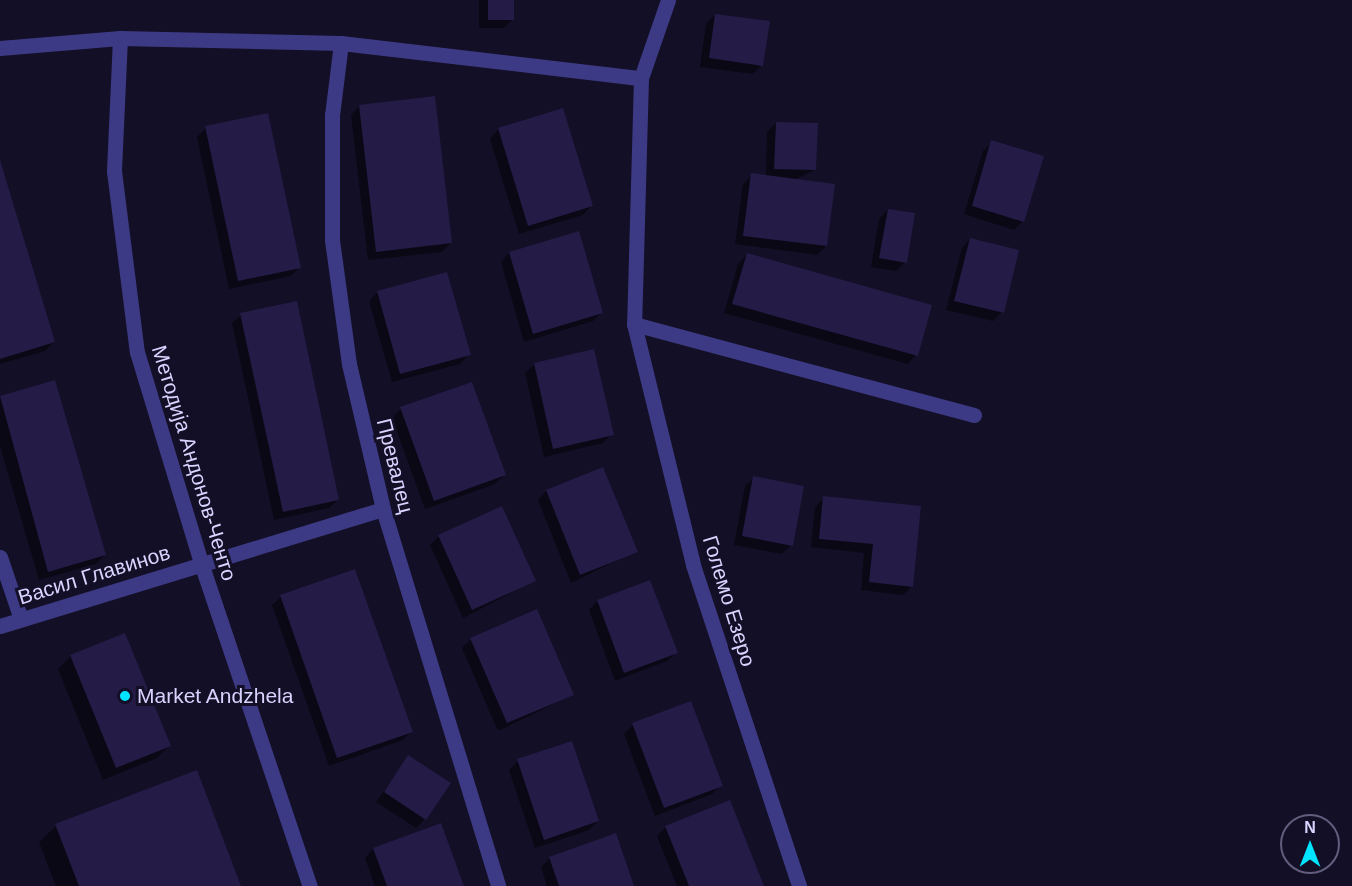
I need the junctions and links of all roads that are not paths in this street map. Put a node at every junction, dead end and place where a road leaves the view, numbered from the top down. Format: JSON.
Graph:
{"nodes":[{"id":1,"x":668,"y":0,"type":"edge"},
{"id":2,"x":120,"y":38,"type":"junction"},
{"id":3,"x":341,"y":43,"type":"junction"},
{"id":4,"x":0,"y":48,"type":"edge"},
{"id":5,"x":641,"y":78,"type":"junction"},
{"id":6,"x":634,"y":324,"type":"junction"},
{"id":7,"x":974,"y":415,"type":"dead end"},
{"id":8,"x":383,"y":509,"type":"junction"},
{"id":9,"x":0,"y":557,"type":"edge"},
{"id":10,"x":201,"y":563,"type":"junction"},
{"id":11,"x":21,"y":619,"type":"junction"},
{"id":12,"x":0,"y":626,"type":"edge"},
{"id":13,"x":310,"y":886,"type":"edge"},
{"id":14,"x":498,"y":886,"type":"edge"},
{"id":15,"x":800,"y":886,"type":"edge"}],
"edges":[{"from":1,"to":5,"type":"street","name":"Големо Езеро"},
{"from":2,"to":3,"type":"street"},
{"from":2,"to":4,"type":"street"},
{"from":2,"to":10,"type":"street","name":"Методија Андонов-Ченто"},
{"from":3,"to":5,"type":"street"},
{"from":3,"to":8,"type":"street","name":"Превалец"},
{"from":5,"to":6,"type":"street","name":"Големо Езеро"},
{"from":6,"to":7,"type":"street"},
{"from":6,"to":15,"type":"street","name":"Големо Езеро"},
{"from":8,"to":10,"type":"street","name":"Васил Главинов"},
{"from":8,"to":14,"type":"street","name":"Превалец"},
{"from":9,"to":11,"type":"street"},
{"from":10,"to":11,"type":"street","name":"Васил Главинов"},
{"from":10,"to":13,"type":"street","name":"Методија Андонов-Ченто"},
{"from":11,"to":12,"type":"street","name":"Васил Главинов"}]}
